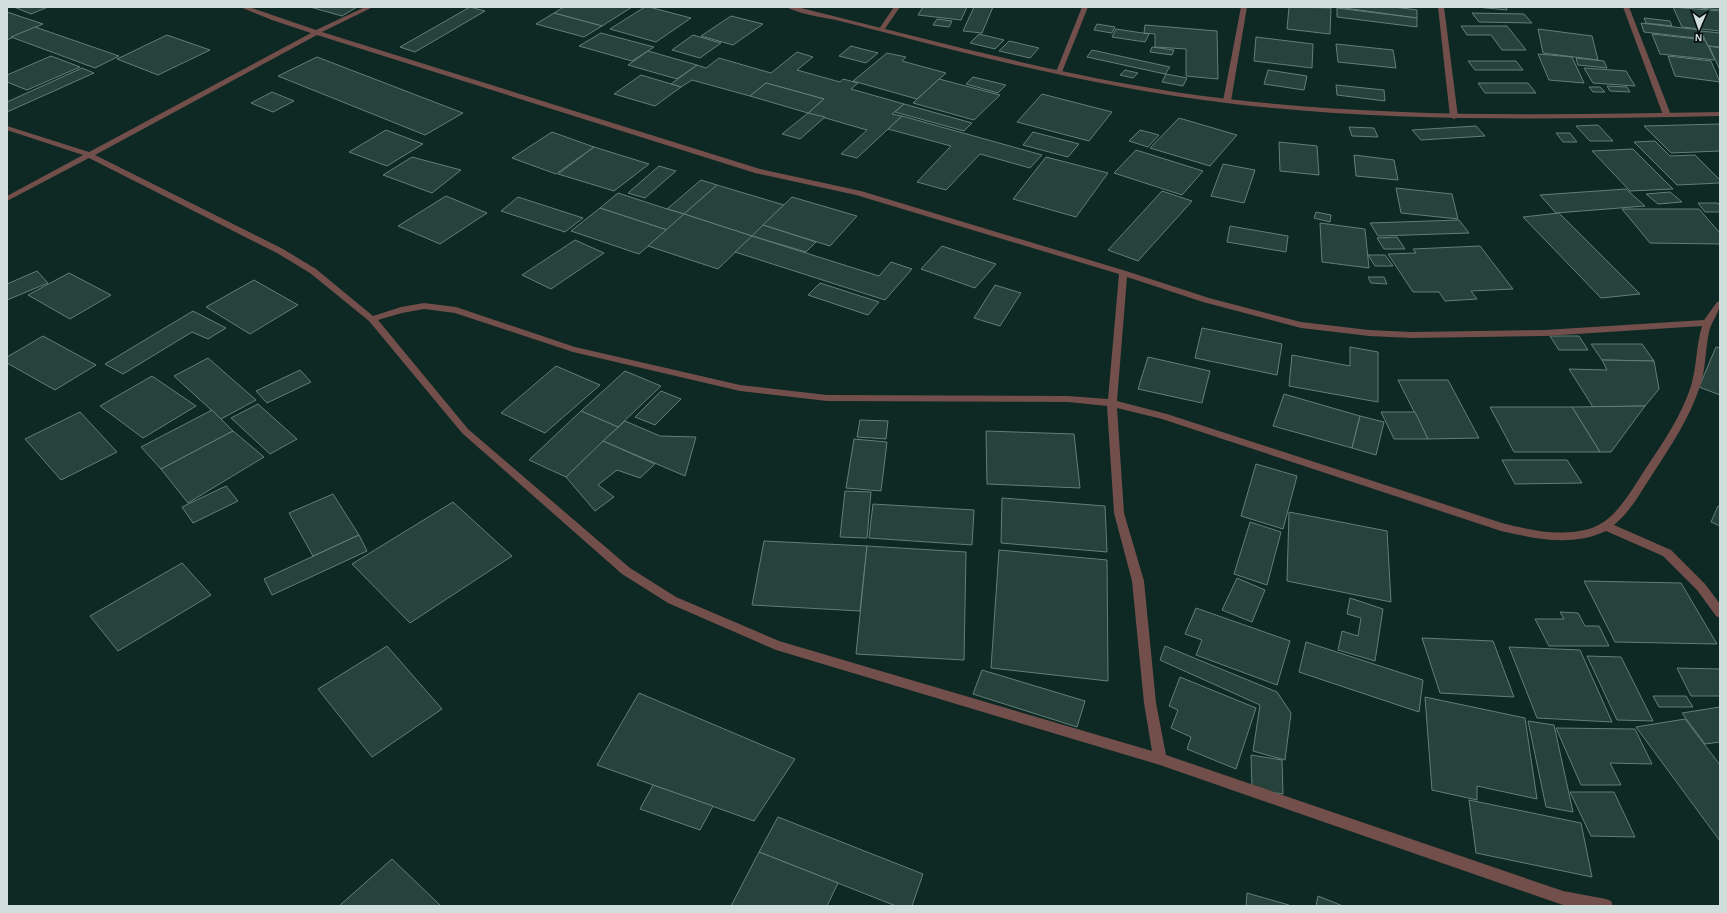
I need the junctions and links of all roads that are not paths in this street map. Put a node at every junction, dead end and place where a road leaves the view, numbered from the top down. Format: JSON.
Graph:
{"nodes":[{"id":1,"x":243,"y":7,"type":"edge"},
{"id":2,"x":370,"y":7,"type":"edge"},
{"id":3,"x":789,"y":7,"type":"edge"},
{"id":4,"x":897,"y":7,"type":"edge"},
{"id":5,"x":1085,"y":7,"type":"edge"},
{"id":6,"x":1244,"y":7,"type":"edge"},
{"id":7,"x":1441,"y":7,"type":"edge"},
{"id":8,"x":1626,"y":7,"type":"edge"},
{"id":9,"x":882,"y":29,"type":"junction"},
{"id":10,"x":317,"y":32,"type":"junction"},
{"id":11,"x":1059,"y":72,"type":"junction"},
{"id":12,"x":1227,"y":101,"type":"junction"},
{"id":13,"x":1720,"y":114,"type":"edge"},
{"id":14,"x":1667,"y":115,"type":"junction"},
{"id":15,"x":1454,"y":117,"type":"junction"},
{"id":16,"x":7,"y":128,"type":"edge"},
{"id":17,"x":90,"y":155,"type":"junction"},
{"id":18,"x":7,"y":200,"type":"edge"},
{"id":19,"x":1123,"y":273,"type":"junction"},
{"id":20,"x":1720,"y":304,"type":"edge"},
{"id":21,"x":372,"y":319,"type":"junction"},
{"id":22,"x":1707,"y":323,"type":"junction"},
{"id":23,"x":1112,"y":403,"type":"junction"},
{"id":24,"x":1605,"y":526,"type":"junction"},
{"id":25,"x":1720,"y":614,"type":"edge"},
{"id":26,"x":1160,"y":759,"type":"junction"},
{"id":27,"x":1606,"y":906,"type":"edge"}],
"edges":[{"from":1,"to":10,"type":"street"},
{"from":2,"to":10,"type":"street"},
{"from":3,"to":9,"type":"street"},
{"from":4,"to":9,"type":"street"},
{"from":5,"to":11,"type":"street"},
{"from":6,"to":12,"type":"street"},
{"from":7,"to":15,"type":"street"},
{"from":8,"to":14,"type":"street"},
{"from":9,"to":11,"type":"street"},
{"from":10,"to":17,"type":"street"},
{"from":10,"to":19,"type":"street"},
{"from":11,"to":12,"type":"street"},
{"from":12,"to":15,"type":"street"},
{"from":13,"to":14,"type":"street"},
{"from":14,"to":15,"type":"street"},
{"from":16,"to":17,"type":"street"},
{"from":17,"to":18,"type":"street"},
{"from":17,"to":21,"type":"street"},
{"from":19,"to":22,"type":"street"},
{"from":19,"to":23,"type":"street"},
{"from":20,"to":22,"type":"street"},
{"from":21,"to":23,"type":"street"},
{"from":21,"to":26,"type":"street"},
{"from":22,"to":24,"type":"street"},
{"from":23,"to":24,"type":"street"},
{"from":23,"to":26,"type":"street"},
{"from":24,"to":25,"type":"street"},
{"from":26,"to":27,"type":"street"}]}
